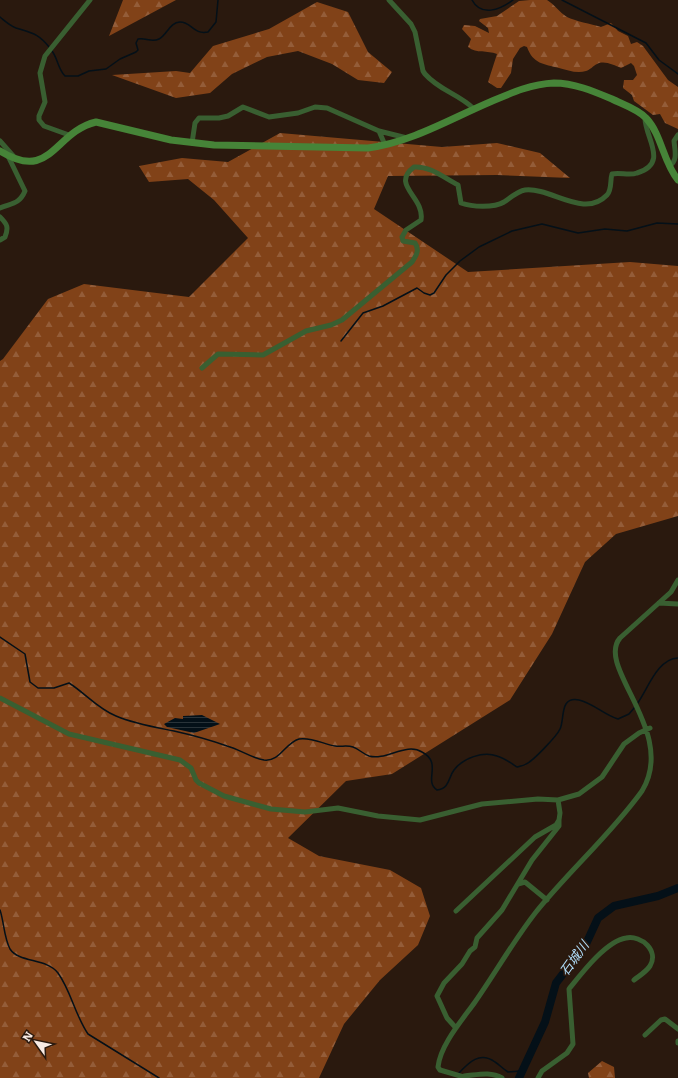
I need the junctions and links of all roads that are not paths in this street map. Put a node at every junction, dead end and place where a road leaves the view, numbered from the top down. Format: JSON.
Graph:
{"nodes":[{"id":1,"x":90,"y":0,"type":"edge"},
{"id":2,"x":388,"y":0,"type":"edge"},
{"id":3,"x":474,"y":109,"type":"junction"},
{"id":4,"x":645,"y":117,"type":"junction"},
{"id":5,"x":379,"y":131,"type":"junction"},
{"id":6,"x":69,"y":135,"type":"junction"},
{"id":7,"x":678,"y":135,"type":"edge"},
{"id":8,"x":409,"y":138,"type":"junction"},
{"id":9,"x":0,"y":141,"type":"edge"},
{"id":10,"x":192,"y":143,"type":"junction"},
{"id":11,"x":385,"y":145,"type":"junction"},
{"id":12,"x":0,"y":151,"type":"edge"},
{"id":13,"x":8,"y":156,"type":"junction"},
{"id":14,"x":17,"y":160,"type":"junction"},
{"id":15,"x":669,"y":166,"type":"junction"},
{"id":16,"x":678,"y":180,"type":"edge"},
{"id":17,"x":0,"y":208,"type":"edge"},
{"id":18,"x":0,"y":217,"type":"edge"},
{"id":19,"x":0,"y":240,"type":"edge"},
{"id":20,"x":202,"y":368,"type":"dead end"},
{"id":21,"x":678,"y":580,"type":"edge"},
{"id":22,"x":659,"y":603,"type":"junction"},
{"id":23,"x":678,"y":604,"type":"edge"},
{"id":24,"x":0,"y":698,"type":"edge"},
{"id":25,"x":650,"y":728,"type":"junction"},
{"id":26,"x":558,"y":800,"type":"junction"},
{"id":27,"x":559,"y":820,"type":"junction"},
{"id":28,"x":518,"y":884,"type":"junction"},
{"id":29,"x":547,"y":900,"type":"junction"},
{"id":30,"x":456,"y":911,"type":"dead end"},
{"id":31,"x":634,"y":980,"type":"dead end"},
{"id":32,"x":456,"y":1028,"type":"junction"},
{"id":33,"x":678,"y":1029,"type":"edge"},
{"id":34,"x":645,"y":1035,"type":"dead end"},
{"id":35,"x":465,"y":1077,"type":"edge"},
{"id":36,"x":502,"y":1078,"type":"edge"},
{"id":37,"x":538,"y":1078,"type":"edge"}],
"edges":[{"from":1,"to":6,"type":"street"},
{"from":2,"to":3,"type":"street"},
{"from":3,"to":4,"type":"street"},
{"from":3,"to":8,"type":"street"},
{"from":4,"to":15,"type":"street"},
{"from":4,"to":20,"type":"street"},
{"from":5,"to":8,"type":"street"},
{"from":5,"to":10,"type":"street"},
{"from":5,"to":11,"type":"street"},
{"from":6,"to":10,"type":"street"},
{"from":6,"to":14,"type":"street"},
{"from":7,"to":15,"type":"street"},
{"from":8,"to":11,"type":"street"},
{"from":9,"to":14,"type":"street"},
{"from":10,"to":11,"type":"street"},
{"from":12,"to":13,"type":"street"},
{"from":13,"to":14,"type":"street"},
{"from":13,"to":17,"type":"street"},
{"from":15,"to":16,"type":"street"},
{"from":18,"to":19,"type":"street"},
{"from":21,"to":22,"type":"street"},
{"from":22,"to":23,"type":"street"},
{"from":22,"to":25,"type":"street"},
{"from":24,"to":26,"type":"street"},
{"from":25,"to":26,"type":"street"},
{"from":25,"to":29,"type":"street"},
{"from":26,"to":27,"type":"street"},
{"from":27,"to":28,"type":"street"},
{"from":27,"to":30,"type":"street"},
{"from":28,"to":29,"type":"street"},
{"from":28,"to":32,"type":"street"},
{"from":29,"to":32,"type":"street"},
{"from":31,"to":37,"type":"street"},
{"from":32,"to":35,"type":"street"},
{"from":33,"to":34,"type":"street"},
{"from":35,"to":36,"type":"street"}]}
